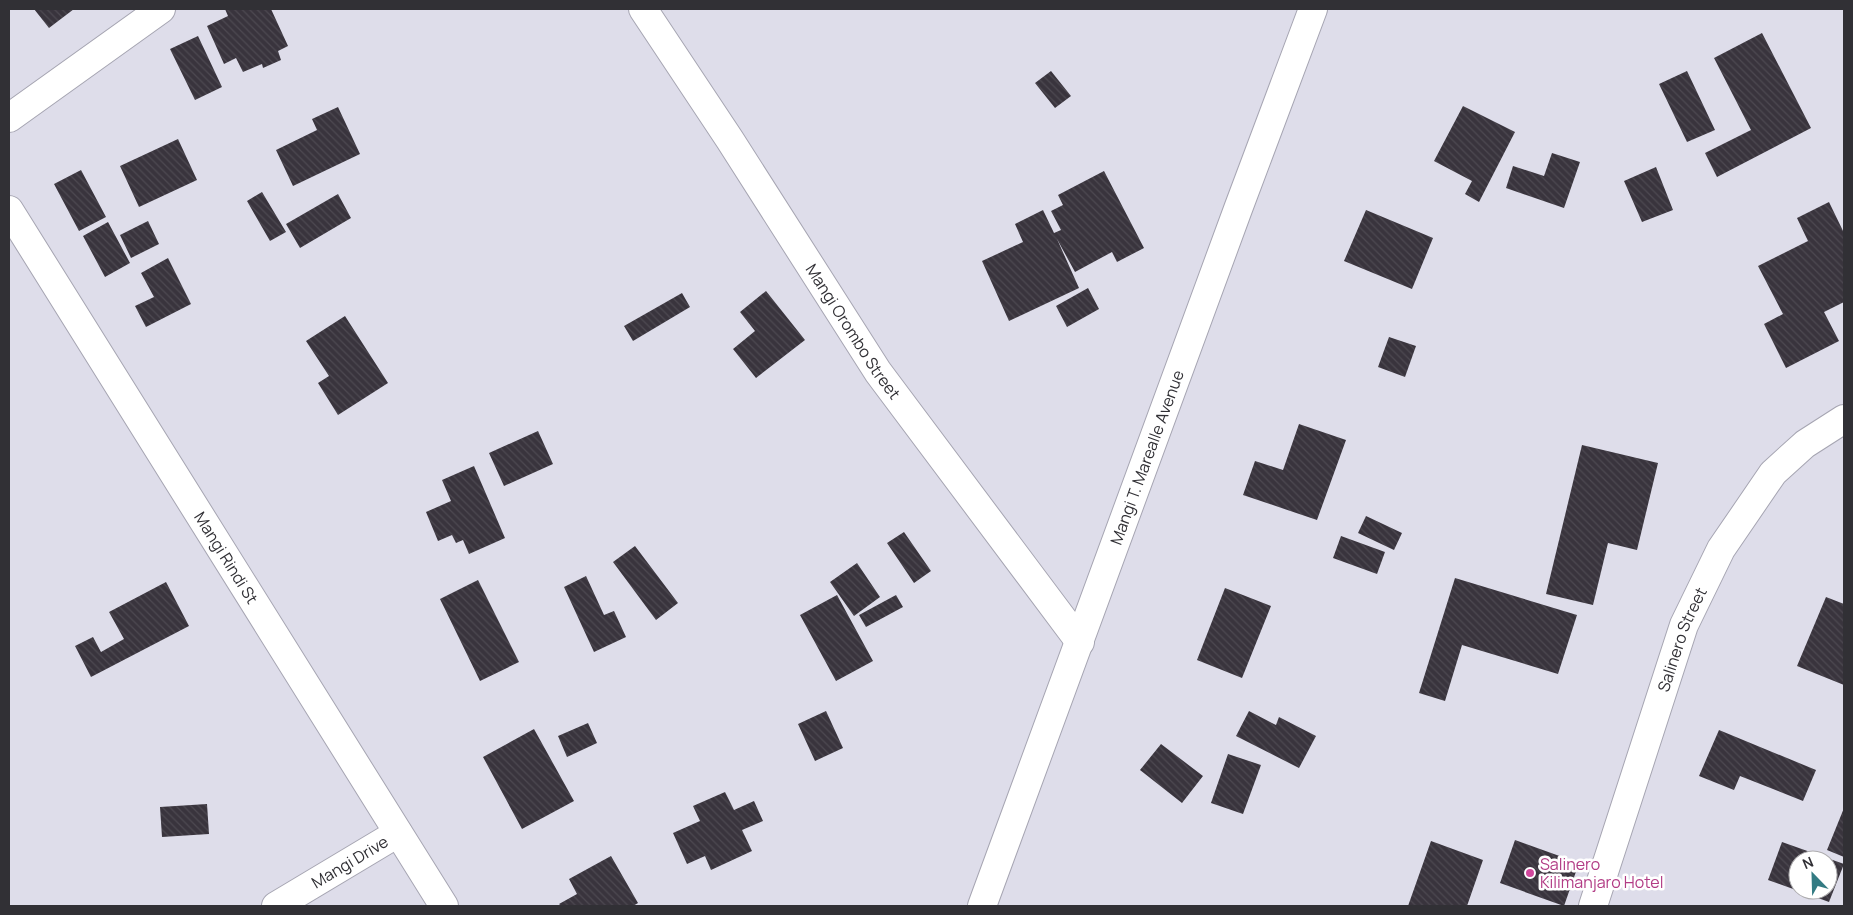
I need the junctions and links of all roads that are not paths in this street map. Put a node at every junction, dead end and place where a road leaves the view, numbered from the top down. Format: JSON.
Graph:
{"nodes":[{"id":1,"x":161,"y":9,"type":"edge"},
{"id":2,"x":643,"y":9,"type":"edge"},
{"id":3,"x":1313,"y":9,"type":"edge"},
{"id":4,"x":9,"y":118,"type":"edge"},
{"id":5,"x":9,"y":210,"type":"edge"},
{"id":6,"x":1844,"y":419,"type":"edge"},
{"id":7,"x":1080,"y":642,"type":"junction"},
{"id":8,"x":398,"y":833,"type":"junction"},
{"id":9,"x":276,"y":906,"type":"edge"},
{"id":10,"x":444,"y":906,"type":"edge"},
{"id":11,"x":982,"y":906,"type":"edge"},
{"id":12,"x":1593,"y":906,"type":"edge"}],
"edges":[{"from":1,"to":4,"type":"street"},
{"from":2,"to":7,"type":"street","name":"Mangi Orombo Street"},
{"from":3,"to":7,"type":"street","name":"Mangi T. Marealle Avenue"},
{"from":5,"to":8,"type":"street","name":"Mangi Rindi St"},
{"from":6,"to":12,"type":"street","name":"Salinero Street"},
{"from":7,"to":11,"type":"street","name":"Mangi T. Marealle Avenue"},
{"from":8,"to":9,"type":"street","name":"Mangi Drive"},
{"from":8,"to":10,"type":"street","name":"Mangi Rindi St"}]}
